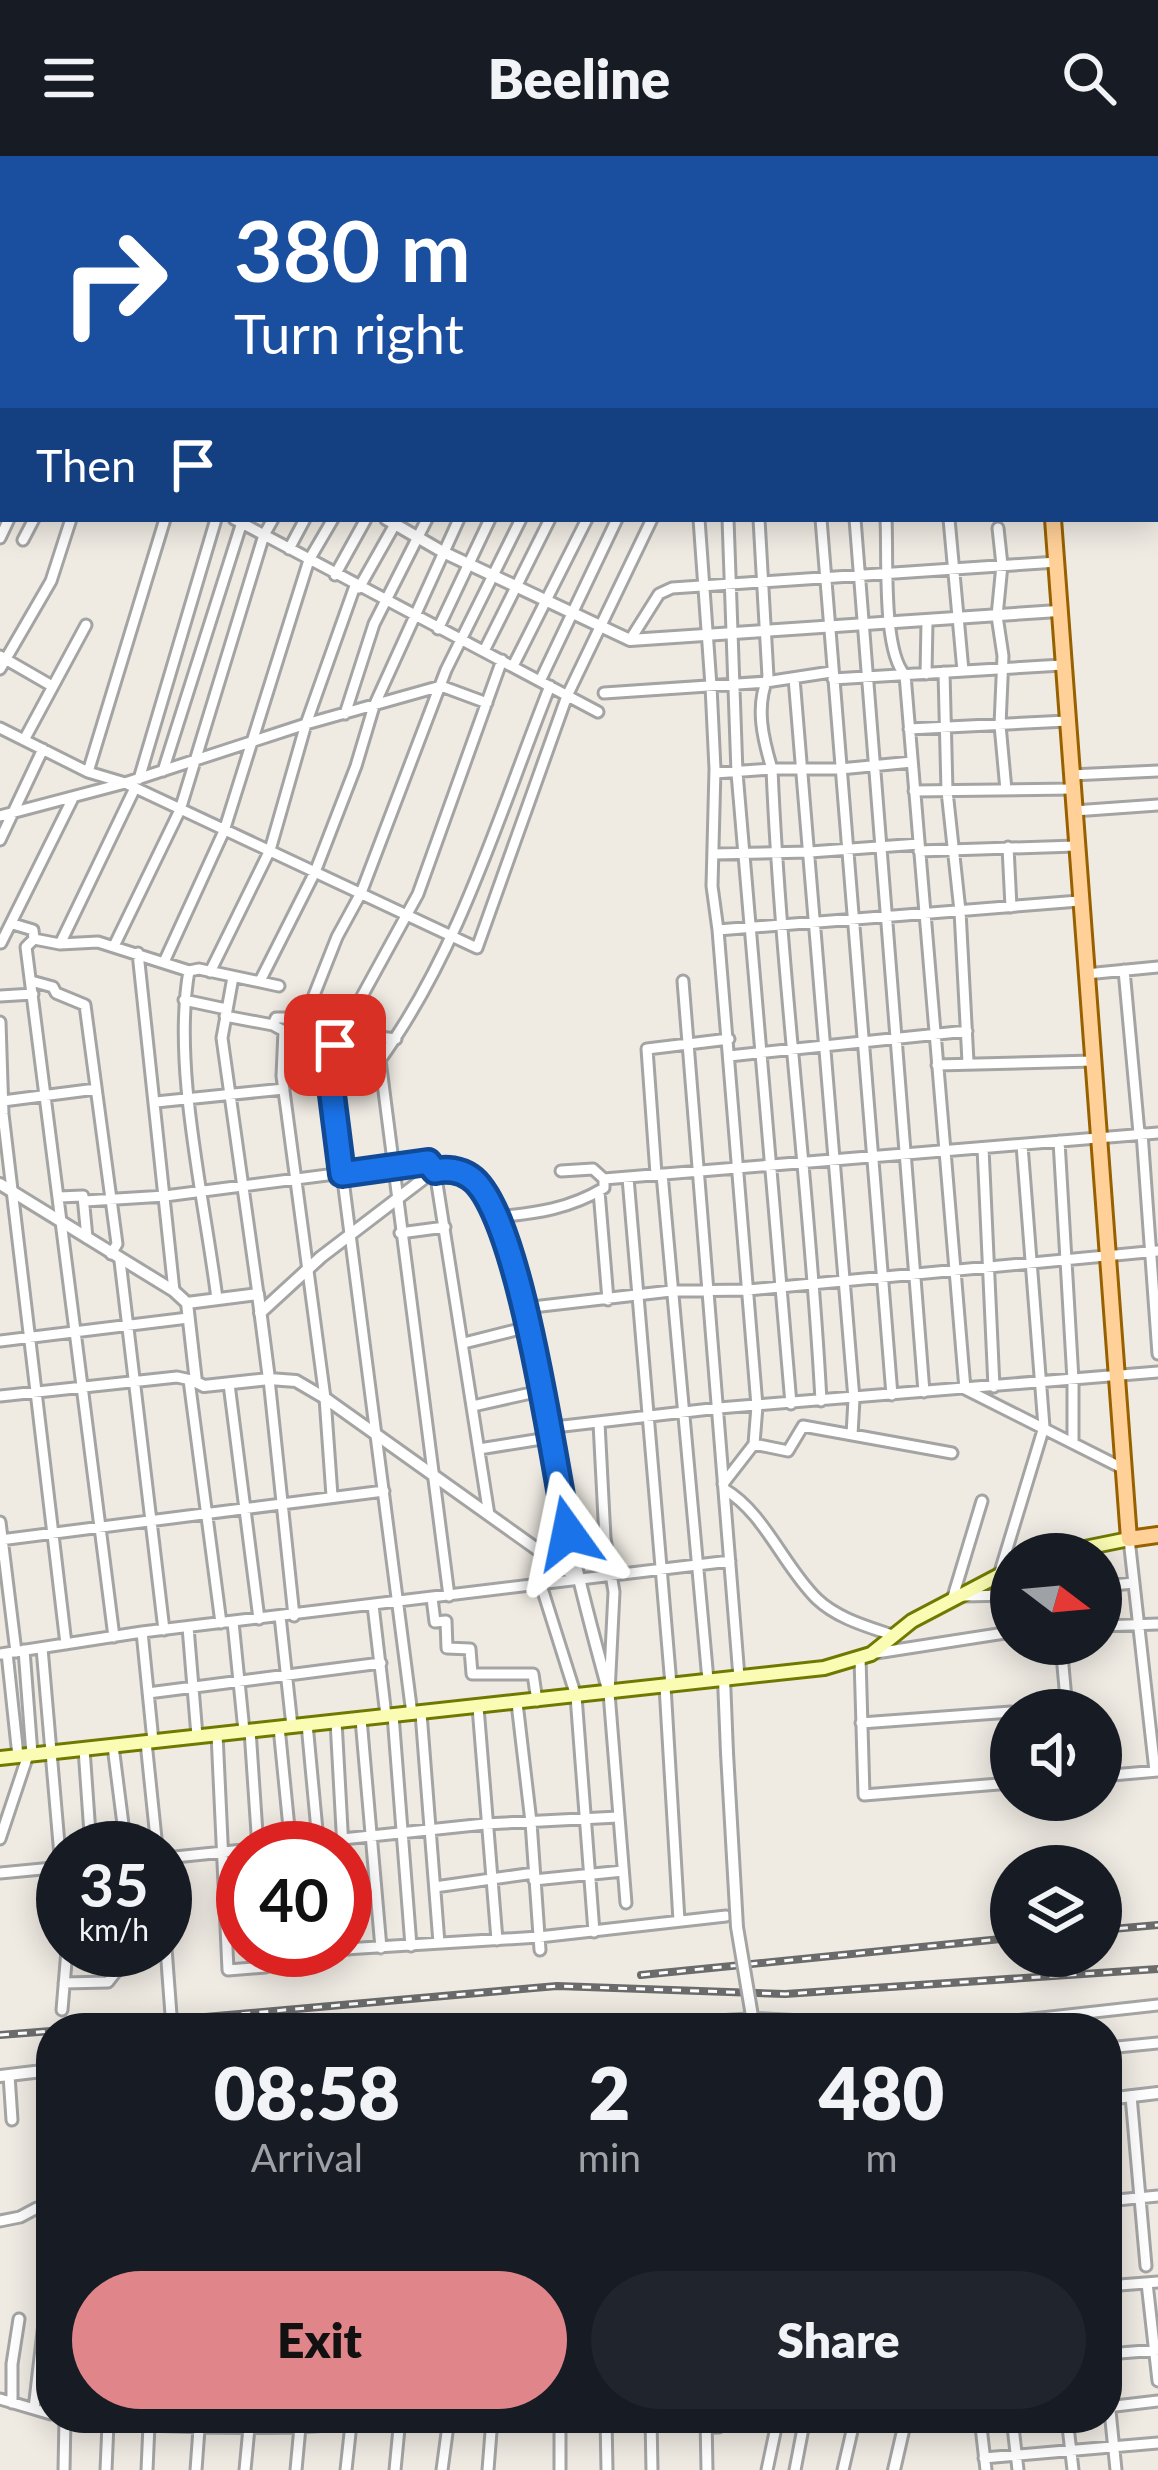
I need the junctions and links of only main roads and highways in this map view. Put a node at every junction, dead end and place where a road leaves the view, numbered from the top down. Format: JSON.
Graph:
{"nodes":[{"id":1,"x":1052,"y":522,"type":"edge"},
{"id":2,"x":1158,"y":1535,"type":"edge"},
{"id":3,"x":1130,"y":1539,"type":"junction"},
{"id":4,"x":1122,"y":1541,"type":"edge"},
{"id":5,"x":990,"y":1580,"type":"edge"},
{"id":6,"x":0,"y":1757,"type":"edge"}],
"edges":[{"from":1,"to":3,"type":"main road"},
{"from":2,"to":3,"type":"main road"},
{"from":3,"to":4,"type":"main road"},
{"from":5,"to":6,"type":"main road"}]}
